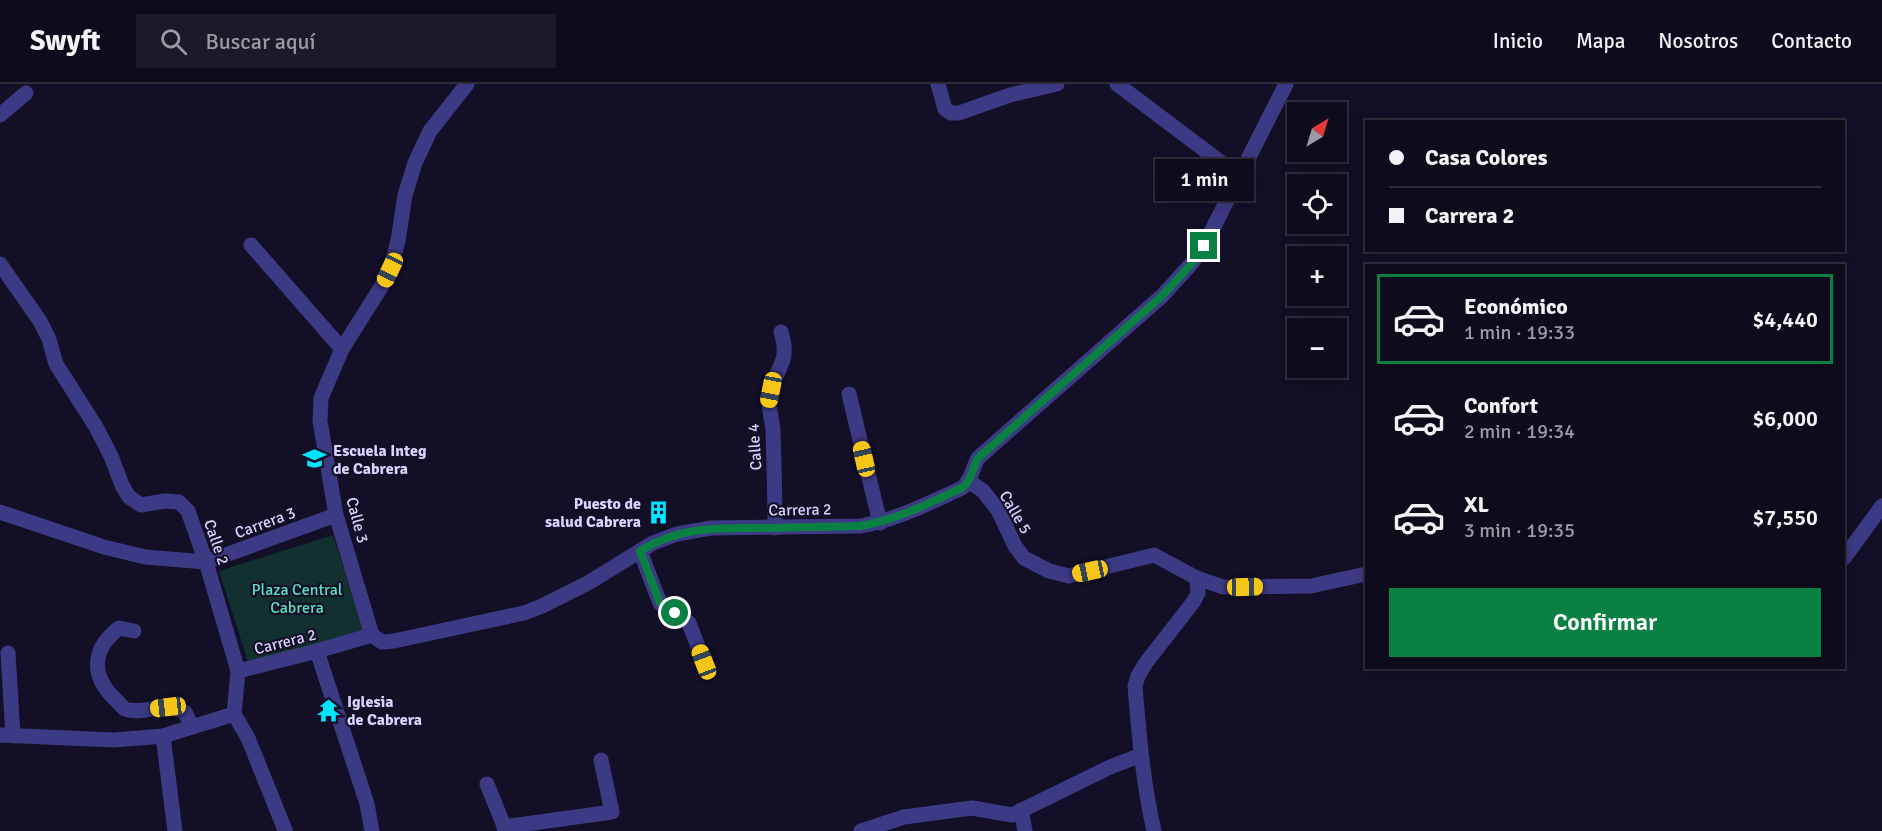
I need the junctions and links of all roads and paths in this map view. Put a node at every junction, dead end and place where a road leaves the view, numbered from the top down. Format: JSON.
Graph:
{"nodes":[{"id":1,"x":467,"y":84,"type":"edge"},
{"id":2,"x":938,"y":84,"type":"edge"},
{"id":3,"x":1057,"y":84,"type":"edge"},
{"id":4,"x":1117,"y":84,"type":"edge"},
{"id":5,"x":1286,"y":84,"type":"edge"},
{"id":6,"x":26,"y":93,"type":"dead end"},
{"id":7,"x":0,"y":115,"type":"edge"},
{"id":8,"x":1239,"y":176,"type":"junction"},
{"id":9,"x":251,"y":245,"type":"dead end"},
{"id":10,"x":0,"y":264,"type":"edge"},
{"id":11,"x":781,"y":332,"type":"dead end"},
{"id":12,"x":342,"y":349,"type":"junction"},
{"id":13,"x":849,"y":394,"type":"dead end"},
{"id":14,"x":970,"y":482,"type":"junction"},
{"id":15,"x":1882,"y":506,"type":"edge"},
{"id":16,"x":0,"y":512,"type":"edge"},
{"id":17,"x":336,"y":515,"type":"junction"},
{"id":18,"x":880,"y":523,"type":"junction"},
{"id":19,"x":775,"y":528,"type":"junction"},
{"id":20,"x":640,"y":551,"type":"junction"},
{"id":21,"x":1845,"y":557,"type":"edge"},
{"id":22,"x":206,"y":562,"type":"junction"},
{"id":23,"x":1365,"y":574,"type":"edge"},
{"id":24,"x":1197,"y":578,"type":"junction"},
{"id":25,"x":134,"y":631,"type":"dead end"},
{"id":26,"x":372,"y":635,"type":"junction"},
{"id":27,"x":317,"y":651,"type":"junction"},
{"id":28,"x":8,"y":652,"type":"dead end"},
{"id":29,"x":704,"y":662,"type":"dead end"},
{"id":30,"x":238,"y":671,"type":"junction"},
{"id":31,"x":234,"y":714,"type":"junction"},
{"id":32,"x":192,"y":727,"type":"junction"},
{"id":33,"x":7,"y":735,"type":"edge"},
{"id":34,"x":163,"y":736,"type":"junction"},
{"id":35,"x":1141,"y":754,"type":"junction"},
{"id":36,"x":600,"y":760,"type":"dead end"},
{"id":37,"x":487,"y":784,"type":"dead end"},
{"id":38,"x":1021,"y":810,"type":"junction"},
{"id":39,"x":505,"y":829,"type":"edge"},
{"id":40,"x":285,"y":830,"type":"edge"},
{"id":41,"x":175,"y":831,"type":"edge"},
{"id":42,"x":372,"y":831,"type":"edge"},
{"id":43,"x":861,"y":831,"type":"edge"},
{"id":44,"x":1025,"y":831,"type":"edge"},
{"id":45,"x":1154,"y":831,"type":"edge"}],
"edges":[{"from":1,"to":12,"type":"street","name":"Calle 3"},
{"from":2,"to":3,"type":"street"},
{"from":4,"to":8,"type":"street"},
{"from":5,"to":8,"type":"street"},
{"from":6,"to":7,"type":"street"},
{"from":8,"to":14,"type":"street"},
{"from":9,"to":12,"type":"street"},
{"from":10,"to":22,"type":"street","name":"Calle 2"},
{"from":11,"to":19,"type":"street","name":"Calle 4"},
{"from":12,"to":17,"type":"street","name":"Calle 3"},
{"from":13,"to":18,"type":"street"},
{"from":14,"to":18,"type":"street","name":"Carrera 2"},
{"from":14,"to":24,"type":"street","name":"Calle 5"},
{"from":15,"to":21,"type":"street"},
{"from":16,"to":22,"type":"street"},
{"from":17,"to":22,"type":"street","name":"Carrera 3"},
{"from":17,"to":26,"type":"street","name":"Calle 3"},
{"from":18,"to":19,"type":"street","name":"Carrera 2"},
{"from":19,"to":20,"type":"street","name":"Carrera 2"},
{"from":20,"to":26,"type":"street","name":"Carrera 2"},
{"from":20,"to":29,"type":"street"},
{"from":22,"to":30,"type":"street","name":"Calle 2"},
{"from":23,"to":24,"type":"street","name":"Calle 5"},
{"from":24,"to":35,"type":"street"},
{"from":25,"to":32,"type":"street"},
{"from":26,"to":27,"type":"street","name":"Carrera 2"},
{"from":27,"to":30,"type":"street","name":"Carrera 2"},
{"from":27,"to":42,"type":"street"},
{"from":28,"to":33,"type":"street"},
{"from":30,"to":31,"type":"street","name":"Calle 2"},
{"from":31,"to":32,"type":"street"},
{"from":31,"to":40,"type":"street"},
{"from":32,"to":34,"type":"street"},
{"from":33,"to":34,"type":"street"},
{"from":34,"to":41,"type":"street"},
{"from":35,"to":38,"type":"street"},
{"from":35,"to":45,"type":"street"},
{"from":36,"to":39,"type":"street"},
{"from":37,"to":39,"type":"street"},
{"from":38,"to":43,"type":"street"},
{"from":38,"to":44,"type":"street"}]}
